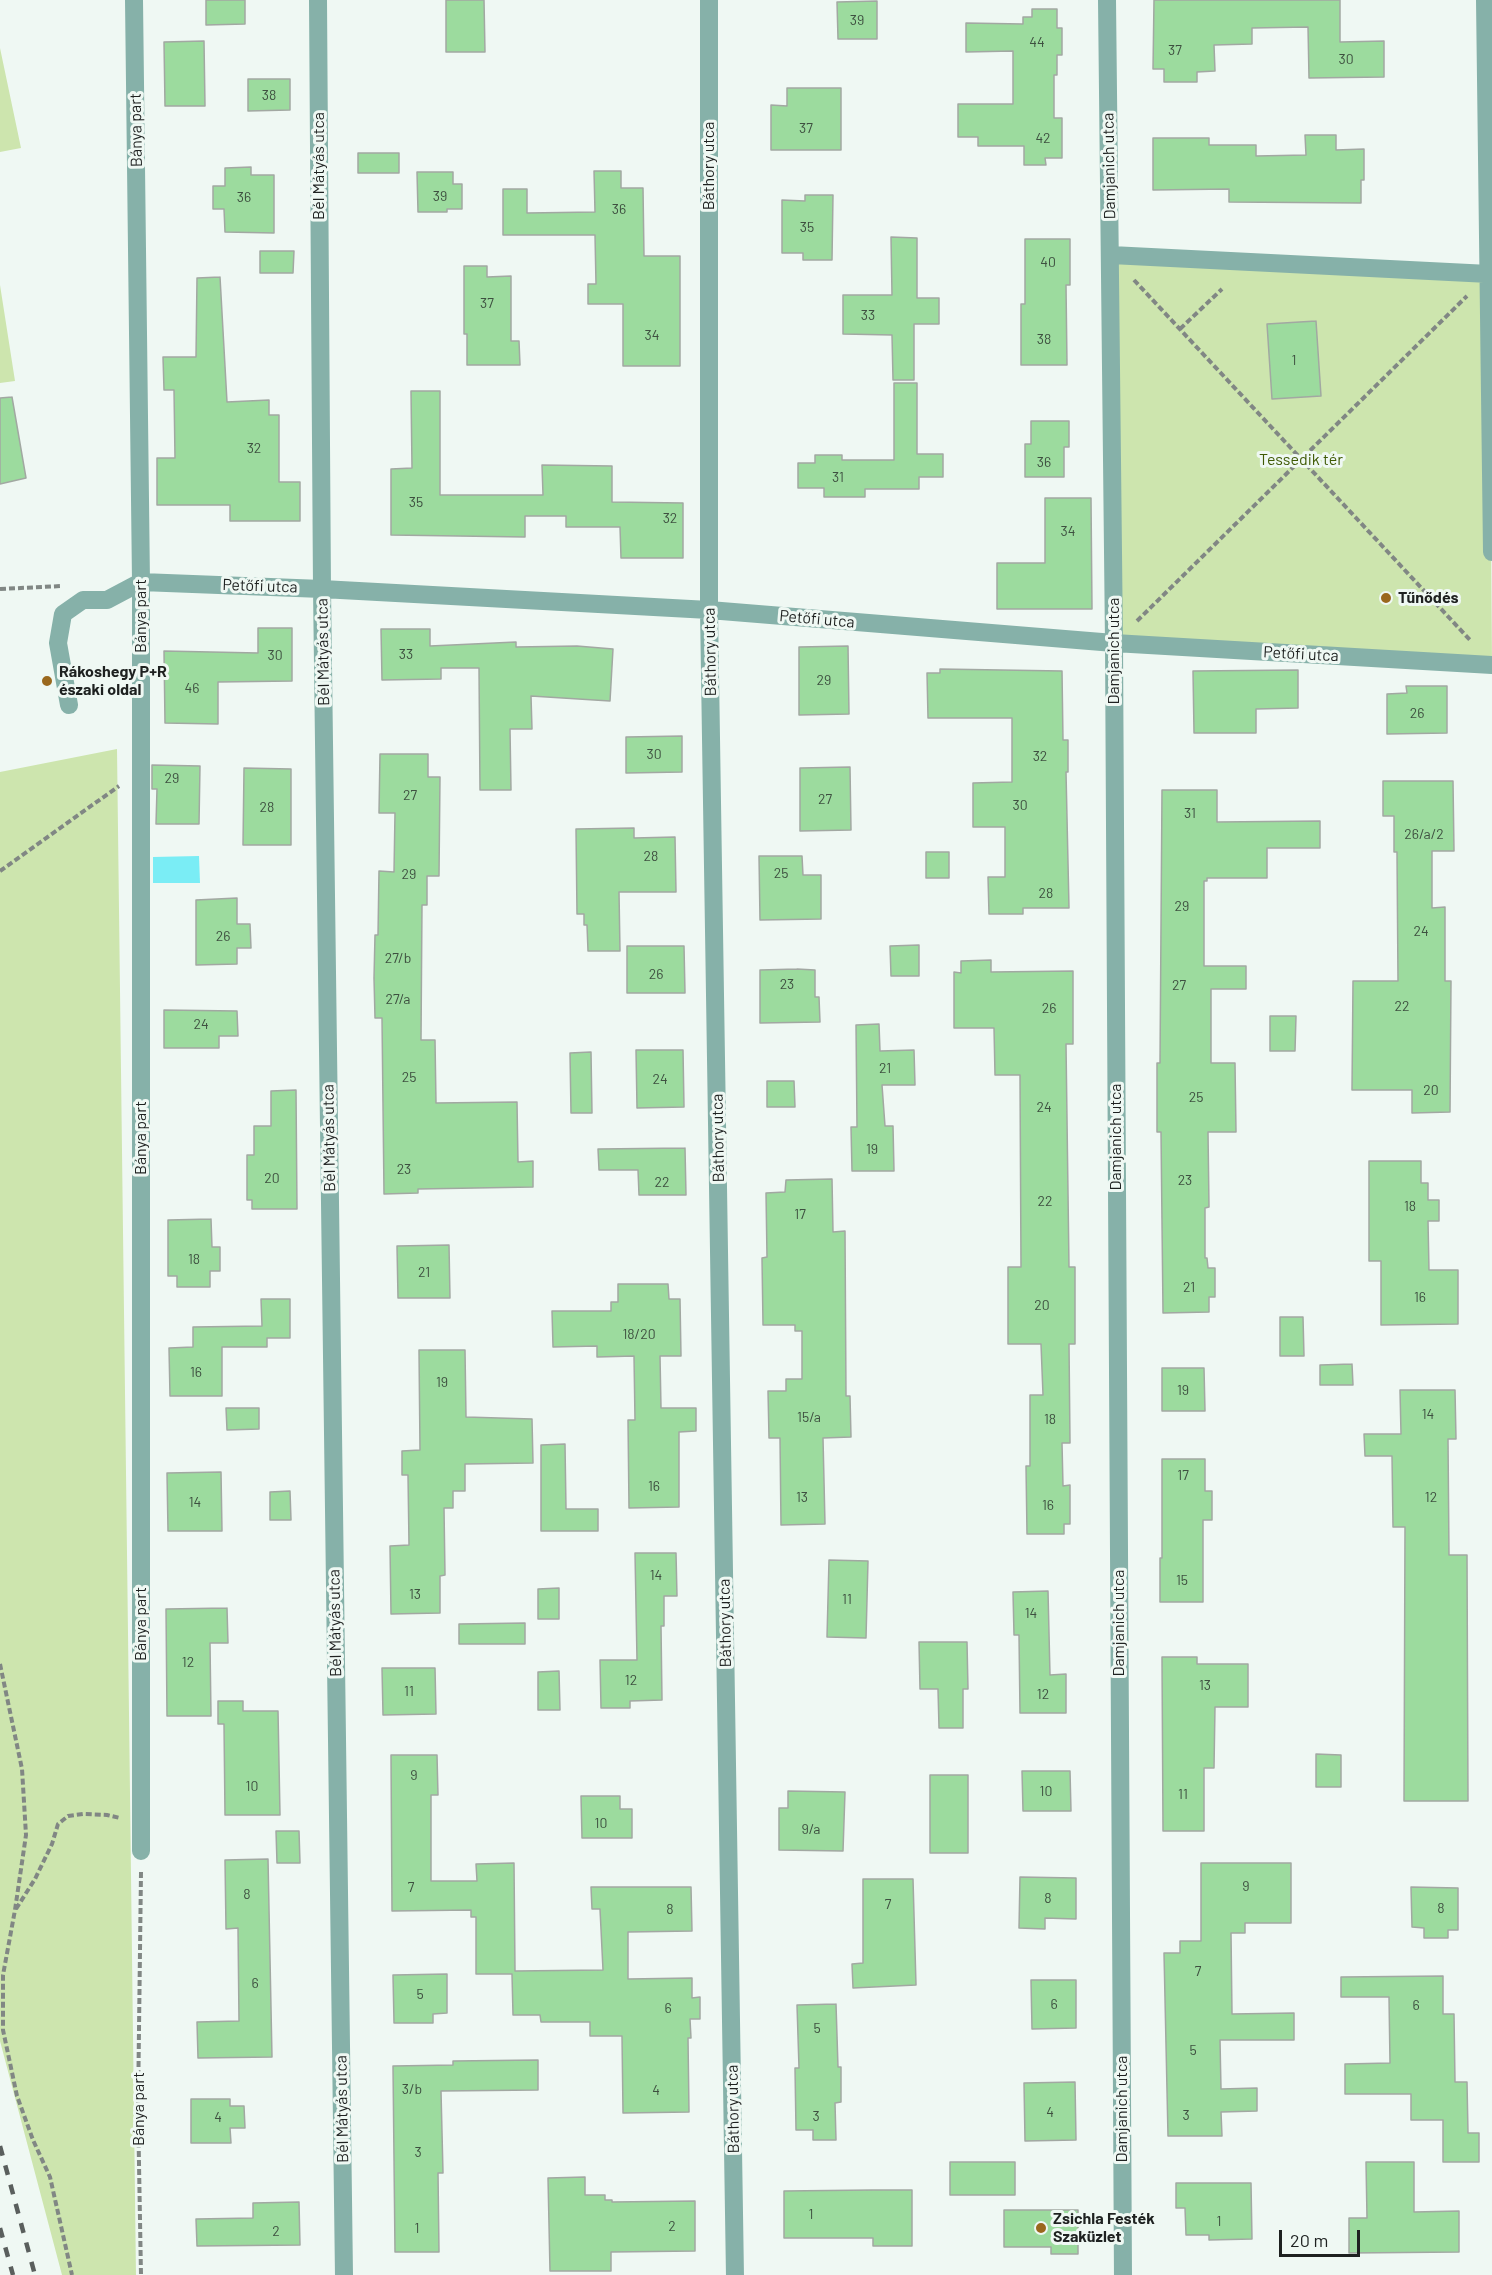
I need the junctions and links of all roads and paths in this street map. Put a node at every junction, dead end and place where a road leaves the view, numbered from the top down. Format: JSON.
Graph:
{"nodes":[{"id":1,"x":134,"y":0,"type":"edge"},
{"id":2,"x":318,"y":0,"type":"edge"},
{"id":3,"x":709,"y":0,"type":"edge"},
{"id":4,"x":1107,"y":0,"type":"edge"},
{"id":5,"x":1485,"y":0,"type":"edge"},
{"id":6,"x":1111,"y":255,"type":"junction"},
{"id":7,"x":1489,"y":274,"type":"junction"},
{"id":8,"x":1222,"y":289,"type":"dead end"},
{"id":9,"x":1180,"y":329,"type":"junction"},
{"id":10,"x":1301,"y":459,"type":"junction"},
{"id":11,"x":1492,"y":552,"type":"edge"},
{"id":12,"x":141,"y":582,"type":"junction"},
{"id":13,"x":322,"y":589,"type":"junction"},
{"id":14,"x":709,"y":610,"type":"junction"},
{"id":15,"x":1114,"y":643,"type":"junction"},
{"id":16,"x":1476,"y":647,"type":"dead end"},
{"id":17,"x":1492,"y":665,"type":"edge"},
{"id":18,"x":69,"y":705,"type":"dead end"},
{"id":19,"x":141,"y":772,"type":"junction"},
{"id":20,"x":0,"y":872,"type":"edge"},
{"id":21,"x":0,"y":1664,"type":"edge"},
{"id":22,"x":141,"y":1826,"type":"junction"},
{"id":23,"x":141,"y":1851,"type":"joint"},
{"id":24,"x":15,"y":1910,"type":"junction"},
{"id":25,"x":72,"y":2275,"type":"edge"},
{"id":26,"x":141,"y":2275,"type":"edge"},
{"id":27,"x":344,"y":2275,"type":"edge"},
{"id":28,"x":735,"y":2275,"type":"edge"},
{"id":29,"x":1123,"y":2275,"type":"edge"}],
"edges":[{"from":1,"to":12,"type":"street","name":"Bánya part"},
{"from":2,"to":13,"type":"street","name":"Bél Mátyás utca"},
{"from":3,"to":14,"type":"street","name":"Báthory utca"},
{"from":4,"to":6,"type":"street","name":"Damjanich utca"},
{"from":5,"to":7,"type":"street"},
{"from":6,"to":7,"type":"street"},
{"from":6,"to":9,"type":"path"},
{"from":6,"to":15,"type":"street","name":"Damjanich utca"},
{"from":7,"to":10,"type":"path"},
{"from":7,"to":11,"type":"street"},
{"from":8,"to":9,"type":"path"},
{"from":9,"to":10,"type":"path"},
{"from":10,"to":15,"type":"path"},
{"from":10,"to":16,"type":"path"},
{"from":12,"to":13,"type":"street","name":"Petőfi utca"},
{"from":12,"to":18,"type":"street"},
{"from":12,"to":19,"type":"street","name":"Bánya part"},
{"from":13,"to":14,"type":"street","name":"Petőfi utca"},
{"from":13,"to":27,"type":"street","name":"Bél Mátyás utca"},
{"from":14,"to":15,"type":"street","name":"Petőfi utca"},
{"from":14,"to":28,"type":"street","name":"Báthory utca"},
{"from":15,"to":17,"type":"street","name":"Petőfi utca"},
{"from":15,"to":29,"type":"street","name":"Damjanich utca"},
{"from":19,"to":20,"type":"path"},
{"from":19,"to":22,"type":"street","name":"Bánya part"},
{"from":21,"to":24,"type":"path"},
{"from":22,"to":23,"type":"street","name":"Bánya part"},
{"from":22,"to":24,"type":"path"},
{"from":23,"to":26,"type":"path","name":"Bánya part"},
{"from":24,"to":25,"type":"path"}]}
